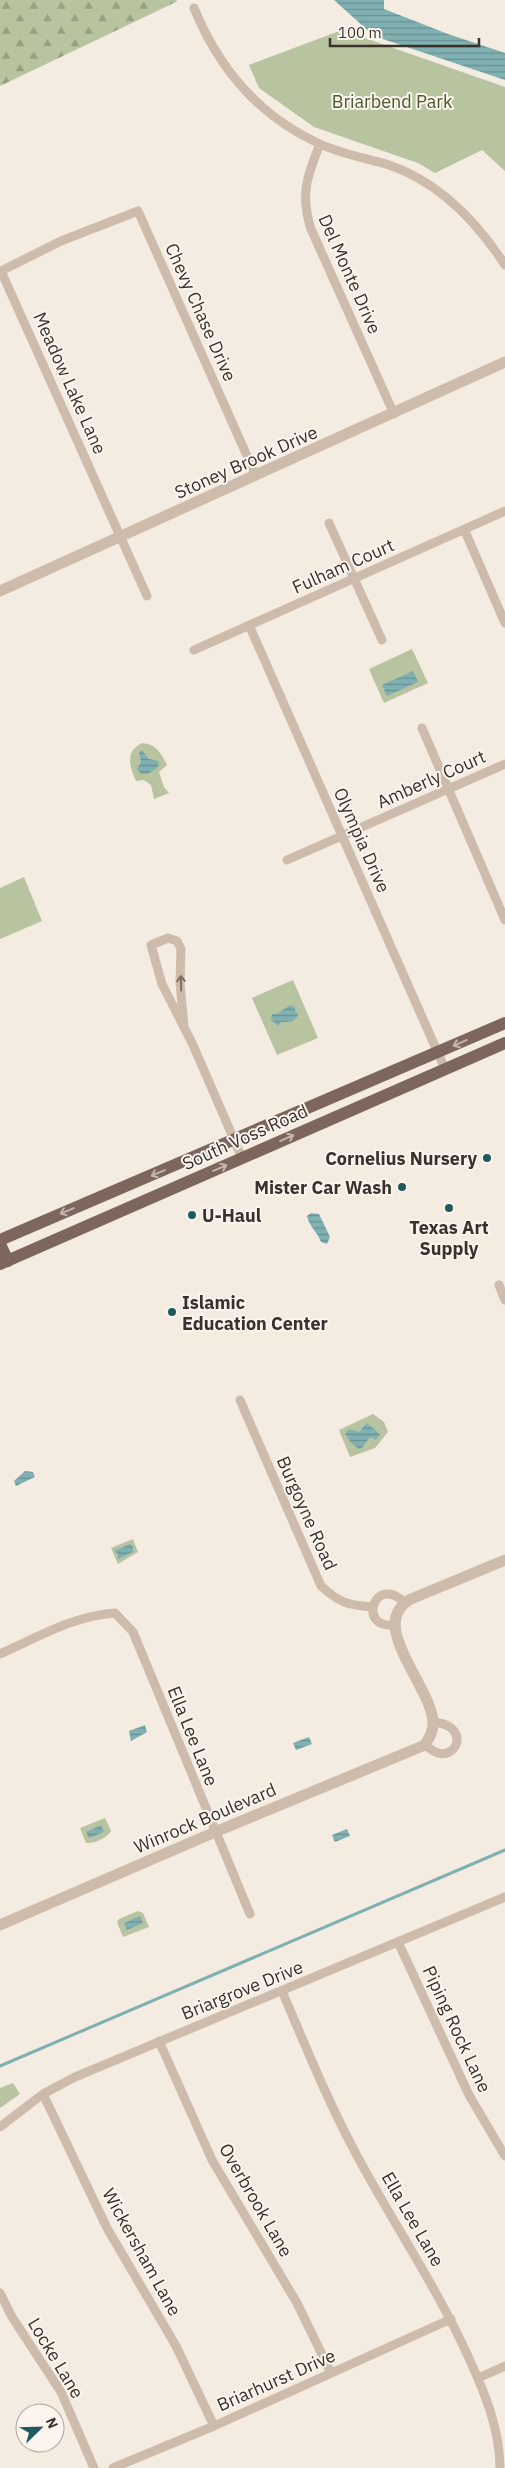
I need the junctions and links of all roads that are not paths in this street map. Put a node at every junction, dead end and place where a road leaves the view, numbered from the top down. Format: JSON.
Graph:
{"nodes":[{"id":1,"x":194,"y":8,"type":"dead end"},
{"id":2,"x":320,"y":144,"type":"junction"},
{"id":3,"x":88,"y":231,"type":"joint"},
{"id":4,"x":505,"y":265,"type":"edge"},
{"id":5,"x":505,"y":362,"type":"edge"},
{"id":6,"x":394,"y":414,"type":"junction"},
{"id":7,"x":256,"y":476,"type":"junction"},
{"id":8,"x":505,"y":511,"type":"edge"},
{"id":9,"x":329,"y":523,"type":"dead end"},
{"id":10,"x":464,"y":529,"type":"junction"},
{"id":11,"x":122,"y":536,"type":"junction"},
{"id":12,"x":354,"y":578,"type":"junction"},
{"id":13,"x":0,"y":591,"type":"edge"},
{"id":14,"x":147,"y":596,"type":"dead end"},
{"id":15,"x":505,"y":623,"type":"edge"},
{"id":16,"x":250,"y":625,"type":"junction"},
{"id":17,"x":382,"y":640,"type":"dead end"},
{"id":18,"x":194,"y":650,"type":"dead end"},
{"id":19,"x":422,"y":728,"type":"dead end"},
{"id":20,"x":505,"y":764,"type":"edge"},
{"id":21,"x":448,"y":790,"type":"junction"},
{"id":22,"x":342,"y":836,"type":"junction"},
{"id":23,"x":288,"y":860,"type":"dead end"},
{"id":24,"x":505,"y":920,"type":"edge"},
{"id":25,"x":505,"y":1023,"type":"edge"},
{"id":26,"x":184,"y":1027,"type":"junction"},
{"id":27,"x":505,"y":1043,"type":"edge"},
{"id":28,"x":438,"y":1052,"type":"junction"},
{"id":29,"x":445,"y":1069,"type":"junction"},
{"id":30,"x":235,"y":1140,"type":"junction"},
{"id":31,"x":242,"y":1158,"type":"junction"},
{"id":32,"x":113,"y":1193,"type":"junction"},
{"id":33,"x":120,"y":1211,"type":"junction"},
{"id":34,"x":0,"y":1240,"type":"edge"},
{"id":35,"x":0,"y":1244,"type":"edge"},
{"id":36,"x":4,"y":1262,"type":"edge"},
{"id":37,"x":499,"y":1284,"type":"dead end"},
{"id":38,"x":505,"y":1300,"type":"edge"},
{"id":39,"x":240,"y":1400,"type":"dead end"},
{"id":40,"x":505,"y":1560,"type":"edge"},
{"id":41,"x":404,"y":1602,"type":"junction"},
{"id":42,"x":373,"y":1607,"type":"junction"},
{"id":43,"x":393,"y":1625,"type":"junction"},
{"id":44,"x":0,"y":1654,"type":"edge"},
{"id":45,"x":434,"y":1722,"type":"junction"},
{"id":46,"x":425,"y":1745,"type":"junction"},
{"id":47,"x":215,"y":1832,"type":"junction"},
{"id":48,"x":505,"y":1897,"type":"edge"},
{"id":49,"x":250,"y":1914,"type":"dead end"},
{"id":50,"x":0,"y":1925,"type":"edge"},
{"id":51,"x":398,"y":1942,"type":"junction"},
{"id":52,"x":282,"y":1991,"type":"junction"},
{"id":53,"x":159,"y":2041,"type":"junction"},
{"id":54,"x":43,"y":2094,"type":"junction"},
{"id":55,"x":0,"y":2126,"type":"edge"},
{"id":56,"x":505,"y":2156,"type":"edge"},
{"id":57,"x":0,"y":2293,"type":"edge"},
{"id":58,"x":451,"y":2319,"type":"junction"},
{"id":59,"x":505,"y":2366,"type":"edge"},
{"id":60,"x":331,"y":2373,"type":"junction"},
{"id":61,"x":478,"y":2378,"type":"junction"},
{"id":62,"x":214,"y":2426,"type":"junction"},
{"id":63,"x":94,"y":2468,"type":"edge"},
{"id":64,"x":113,"y":2468,"type":"edge"},
{"id":65,"x":500,"y":2468,"type":"edge"}],
"edges":[{"from":1,"to":2,"type":"street"},
{"from":2,"to":4,"type":"street"},
{"from":2,"to":6,"type":"street","name":"Del Monte Drive"},
{"from":3,"to":7,"type":"street","name":"Chevy Chase Drive"},
{"from":3,"to":11,"type":"street","name":"Meadow Lake Lane"},
{"from":5,"to":6,"type":"street","name":"Stoney Brook Drive"},
{"from":6,"to":7,"type":"street","name":"Stoney Brook Drive"},
{"from":7,"to":11,"type":"street","name":"Stoney Brook Drive"},
{"from":8,"to":10,"type":"street","name":"Fulham Court"},
{"from":9,"to":12,"type":"street"},
{"from":10,"to":12,"type":"street","name":"Fulham Court"},
{"from":10,"to":15,"type":"street"},
{"from":11,"to":13,"type":"street","name":"Stoney Brook Drive"},
{"from":11,"to":14,"type":"street","name":"Meadow Lake Lane"},
{"from":12,"to":16,"type":"street","name":"Fulham Court"},
{"from":12,"to":17,"type":"street"},
{"from":16,"to":18,"type":"street","name":"Fulham Court"},
{"from":16,"to":22,"type":"street","name":"Olympia Drive"},
{"from":19,"to":21,"type":"street"},
{"from":20,"to":21,"type":"street","name":"Amberly Court"},
{"from":21,"to":22,"type":"street","name":"Amberly Court"},
{"from":21,"to":24,"type":"street"},
{"from":22,"to":23,"type":"street","name":"Amberly Court"},
{"from":22,"to":28,"type":"street","name":"Olympia Drive"},
{"from":25,"to":28,"type":"main road","name":"South Voss Road","one_way":true},
{"from":26,"to":26,"type":"street","one_way":true},
{"from":26,"to":30,"type":"street"},
{"from":27,"to":29,"type":"main road","name":"South Voss Road"},
{"from":28,"to":29,"type":"street","name":"Olympia Drive"},
{"from":28,"to":30,"type":"main road","name":"South Voss Road"},
{"from":31,"to":29,"type":"main road","name":"South Voss Road","one_way":true},
{"from":30,"to":31,"type":"street"},
{"from":30,"to":32,"type":"main road","name":"South Voss Road","one_way":true},
{"from":33,"to":31,"type":"main road","name":"South Voss Road","one_way":true},
{"from":32,"to":33,"type":"main road"},
{"from":32,"to":34,"type":"main road","name":"South Voss Road","one_way":true},
{"from":33,"to":36,"type":"main road","name":"South Voss Road"},
{"from":35,"to":36,"type":"main road"},
{"from":37,"to":38,"type":"street"},
{"from":39,"to":42,"type":"street","name":"Burgoyne Road"},
{"from":40,"to":41,"type":"street"},
{"from":41,"to":42,"type":"street"},
{"from":41,"to":43,"type":"street"},
{"from":42,"to":43,"type":"street"},
{"from":43,"to":45,"type":"street"},
{"from":44,"to":47,"type":"street","name":"Ella Lee Lane"},
{"from":45,"to":46,"type":"street"},
{"from":45,"to":46,"type":"street"},
{"from":46,"to":47,"type":"street","name":"Winrock Boulevard"},
{"from":47,"to":49,"type":"street","name":"Ella Lee Lane"},
{"from":47,"to":50,"type":"street","name":"Winrock Boulevard"},
{"from":48,"to":51,"type":"street","name":"Briargrove Drive"},
{"from":51,"to":52,"type":"street","name":"Briargrove Drive"},
{"from":51,"to":56,"type":"street","name":"Piping Rock Lane"},
{"from":52,"to":53,"type":"street","name":"Briargrove Drive"},
{"from":52,"to":58,"type":"street","name":"Ella Lee Lane"},
{"from":53,"to":54,"type":"street","name":"Briargrove Drive"},
{"from":53,"to":60,"type":"street","name":"Overbrook Lane"},
{"from":54,"to":55,"type":"street","name":"Briargrove Drive"},
{"from":54,"to":62,"type":"street","name":"Wickersham Lane"},
{"from":57,"to":63,"type":"street","name":"Locke Lane"},
{"from":58,"to":60,"type":"street","name":"Briarhurst Drive"},
{"from":58,"to":61,"type":"street","name":"Ella Lee Lane"},
{"from":59,"to":61,"type":"street"},
{"from":60,"to":62,"type":"street","name":"Briarhurst Drive"},
{"from":61,"to":65,"type":"street","name":"Ella Lee Lane"},
{"from":62,"to":64,"type":"street","name":"Briarhurst Drive"}]}
